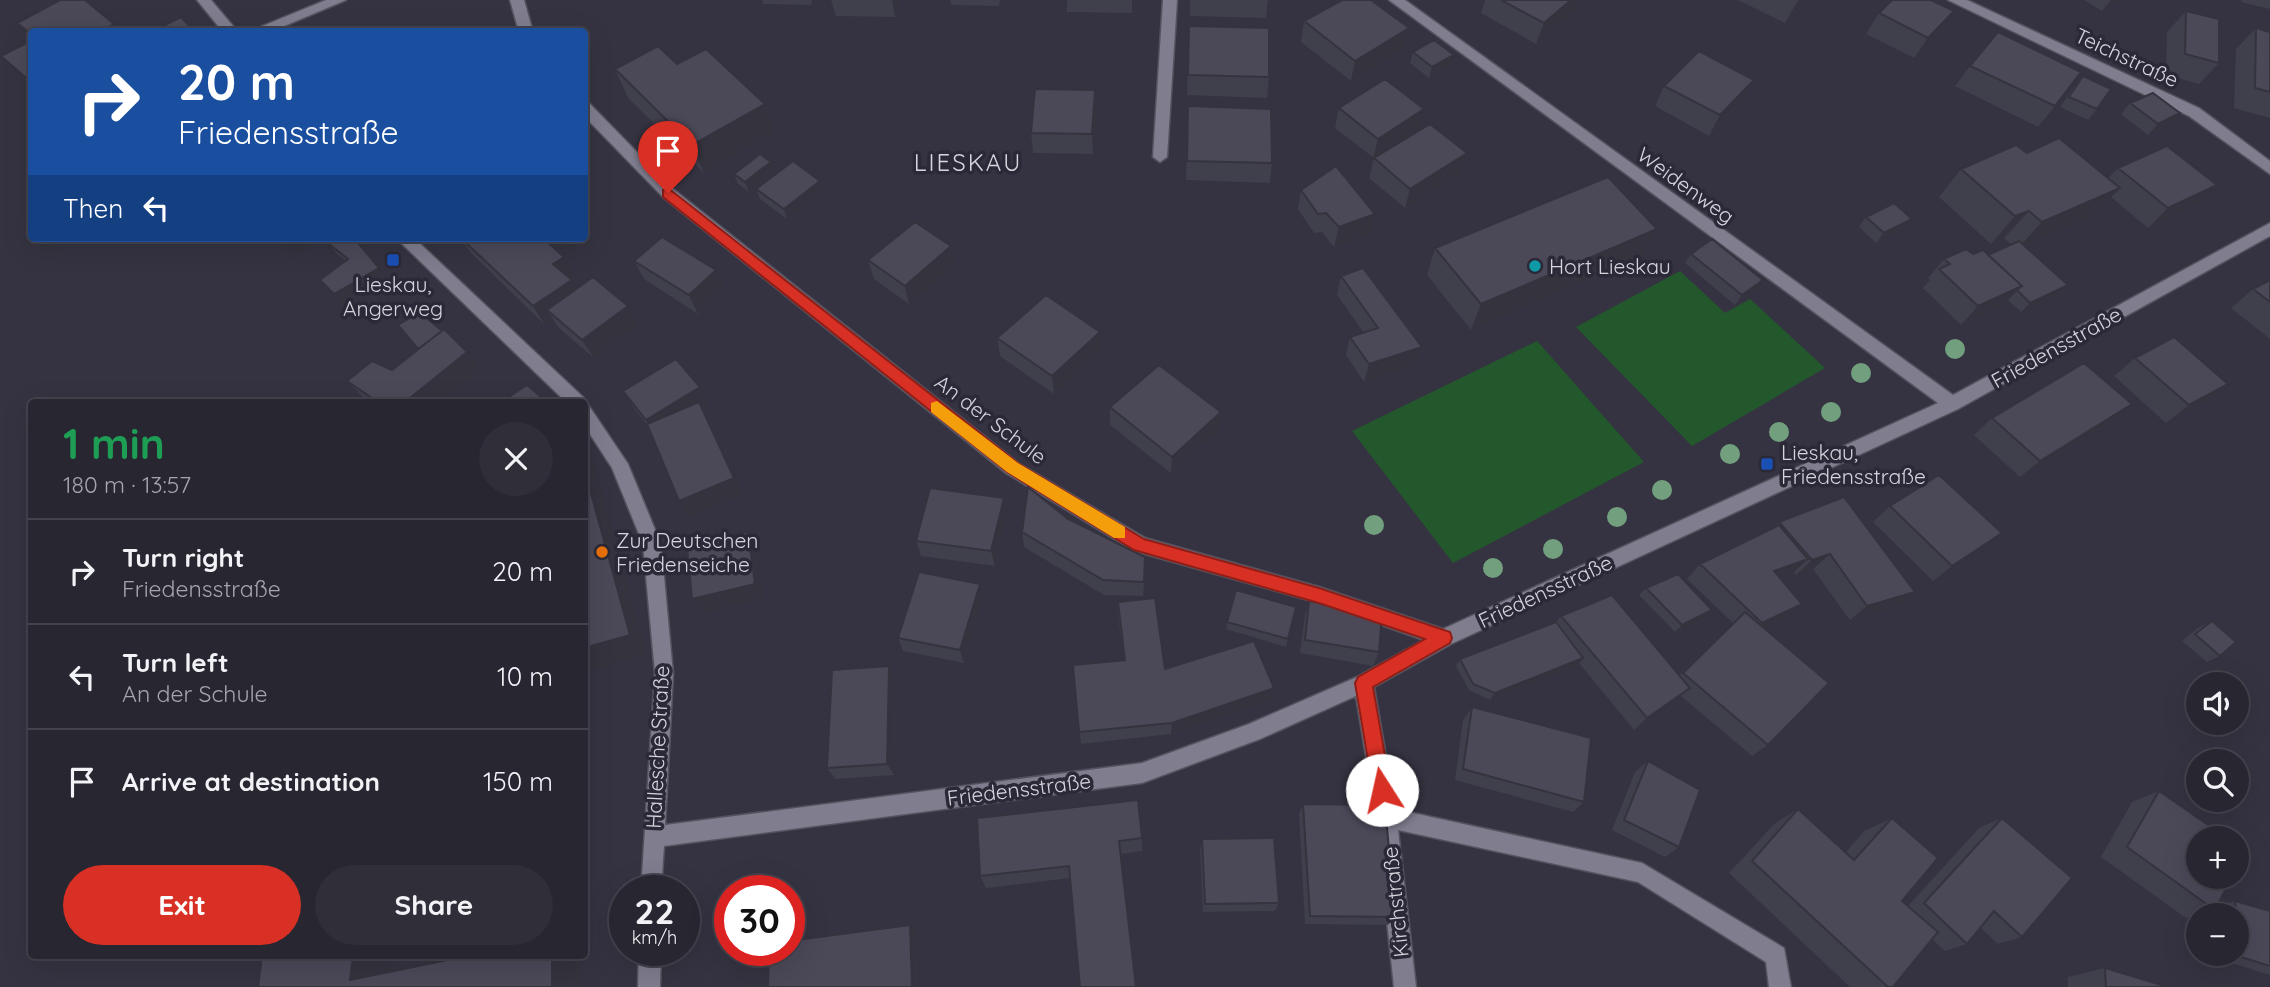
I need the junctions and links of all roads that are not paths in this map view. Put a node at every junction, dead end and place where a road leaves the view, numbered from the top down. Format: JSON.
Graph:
{"nodes":[{"id":1,"x":204,"y":0,"type":"edge"},
{"id":2,"x":339,"y":0,"type":"edge"},
{"id":3,"x":517,"y":0,"type":"edge"},
{"id":4,"x":1170,"y":0,"type":"edge"},
{"id":5,"x":1396,"y":0,"type":"edge"},
{"id":6,"x":1955,"y":0,"type":"edge"},
{"id":7,"x":228,"y":28,"type":"edge"},
{"id":8,"x":265,"y":28,"type":"edge"},
{"id":9,"x":525,"y":28,"type":"edge"},
{"id":10,"x":588,"y":111,"type":"edge"},
{"id":11,"x":1160,"y":157,"type":"dead end"},
{"id":12,"x":2270,"y":169,"type":"edge"},
{"id":13,"x":2270,"y":229,"type":"edge"},
{"id":14,"x":408,"y":242,"type":"edge"},
{"id":15,"x":574,"y":399,"type":"edge"},
{"id":16,"x":1952,"y":404,"type":"junction"},
{"id":17,"x":588,"y":416,"type":"edge"},
{"id":18,"x":1444,"y":638,"type":"junction"},
{"id":19,"x":1364,"y":683,"type":"junction"},
{"id":20,"x":1386,"y":817,"type":"junction"},
{"id":21,"x":653,"y":837,"type":"junction"},
{"id":22,"x":652,"y":875,"type":"edge"},
{"id":23,"x":649,"y":966,"type":"edge"},
{"id":24,"x":649,"y":987,"type":"edge"},
{"id":25,"x":1405,"y":987,"type":"edge"},
{"id":26,"x":1780,"y":987,"type":"edge"}],
"edges":[{"from":1,"to":7,"type":"street"},
{"from":2,"to":8,"type":"street"},
{"from":3,"to":9,"type":"street"},
{"from":4,"to":11,"type":"street"},
{"from":5,"to":16,"type":"street","name":"Weidenweg"},
{"from":6,"to":12,"type":"street","name":"Teichstraße"},
{"from":10,"to":18,"type":"street","name":"An der Schule"},
{"from":13,"to":16,"type":"street","name":"Friedensstraße"},
{"from":14,"to":15,"type":"street"},
{"from":16,"to":18,"type":"street","name":"Friedensstraße"},
{"from":17,"to":21,"type":"street","name":"Hallesche Straße"},
{"from":18,"to":19,"type":"street","name":"Friedensstraße"},
{"from":19,"to":20,"type":"street","name":"Kirchstraße"},
{"from":19,"to":21,"type":"street","name":"Friedensstraße"},
{"from":20,"to":25,"type":"street","name":"Kirchstraße"},
{"from":20,"to":26,"type":"street"},
{"from":21,"to":22,"type":"street","name":"Hallesche Straße"},
{"from":23,"to":24,"type":"street"}]}
